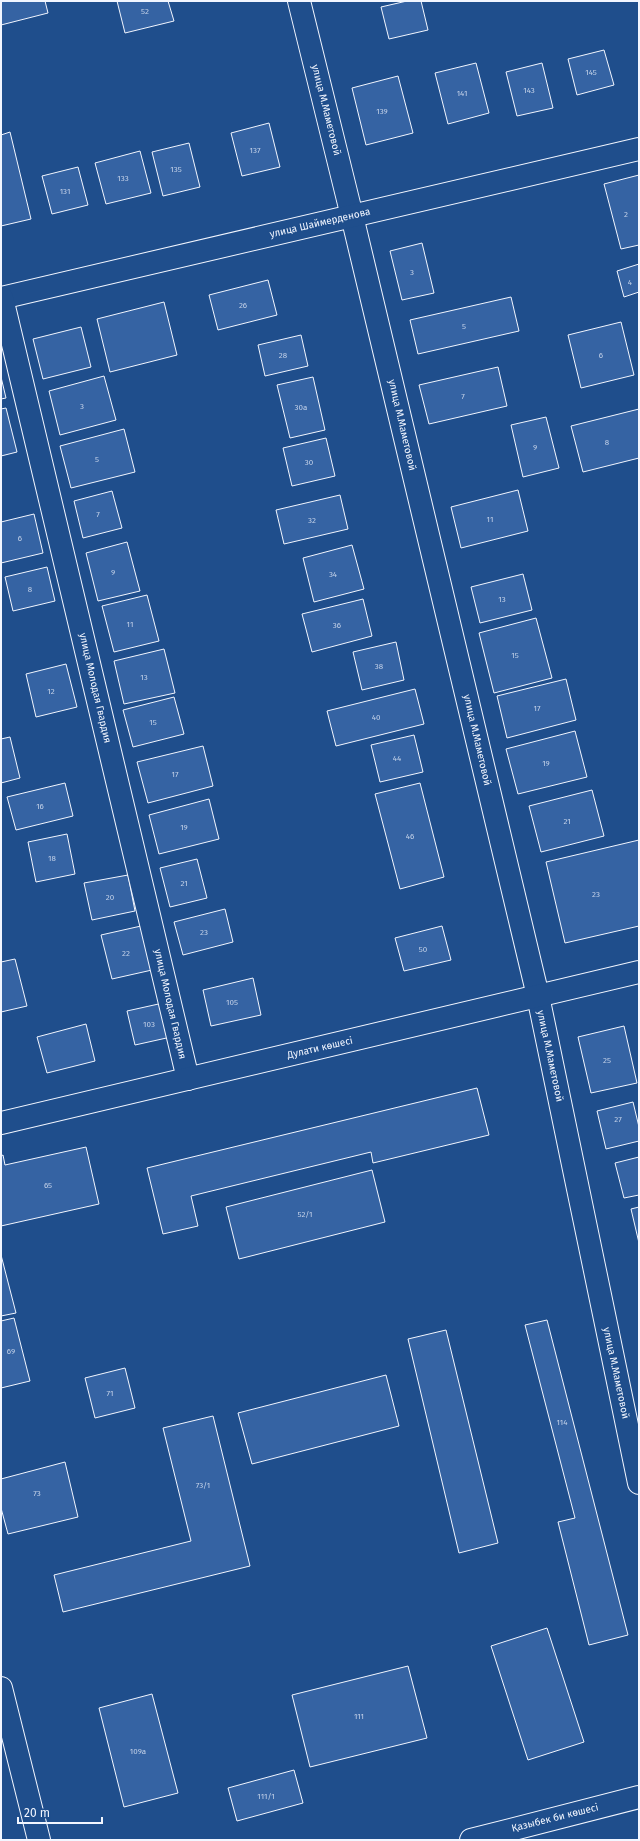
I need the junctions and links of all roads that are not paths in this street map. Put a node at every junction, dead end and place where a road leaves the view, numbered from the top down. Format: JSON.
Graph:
{"nodes":[{"id":1,"x":299,"y":1,"type":"edge"},
{"id":2,"x":639,"y":149,"type":"edge"},
{"id":3,"x":352,"y":216,"type":"junction"},
{"id":4,"x":2,"y":298,"type":"edge"},
{"id":5,"x":639,"y":972,"type":"edge"},
{"id":6,"x":538,"y":996,"type":"junction"},
{"id":7,"x":188,"y":1079,"type":"junction"},
{"id":8,"x":1,"y":1123,"type":"edge"},
{"id":9,"x":639,"y":1483,"type":"edge"},
{"id":10,"x":1,"y":1688,"type":"edge"},
{"id":11,"x":639,"y":1797,"type":"edge"},
{"id":12,"x":39,"y":1840,"type":"edge"},
{"id":13,"x":471,"y":1840,"type":"edge"}],
"edges":[{"from":1,"to":3,"type":"street","name":"улица М.Маметовой"},
{"from":2,"to":3,"type":"street","name":"улица Шаймерденова"},
{"from":3,"to":4,"type":"street","name":"улица Шаймерденова"},
{"from":3,"to":6,"type":"street","name":"улица М.Маметовой"},
{"from":4,"to":7,"type":"street","name":"улица Молодая Гвардия"},
{"from":5,"to":6,"type":"street","name":"Дулати көшесі"},
{"from":6,"to":7,"type":"street","name":"Дулати көшесі"},
{"from":6,"to":9,"type":"street","name":"улица М.Маметовой"},
{"from":7,"to":8,"type":"street","name":"Дулати көшесі"},
{"from":10,"to":12,"type":"street"},
{"from":11,"to":13,"type":"street","name":"Қазыбек би көшесі"}]}
